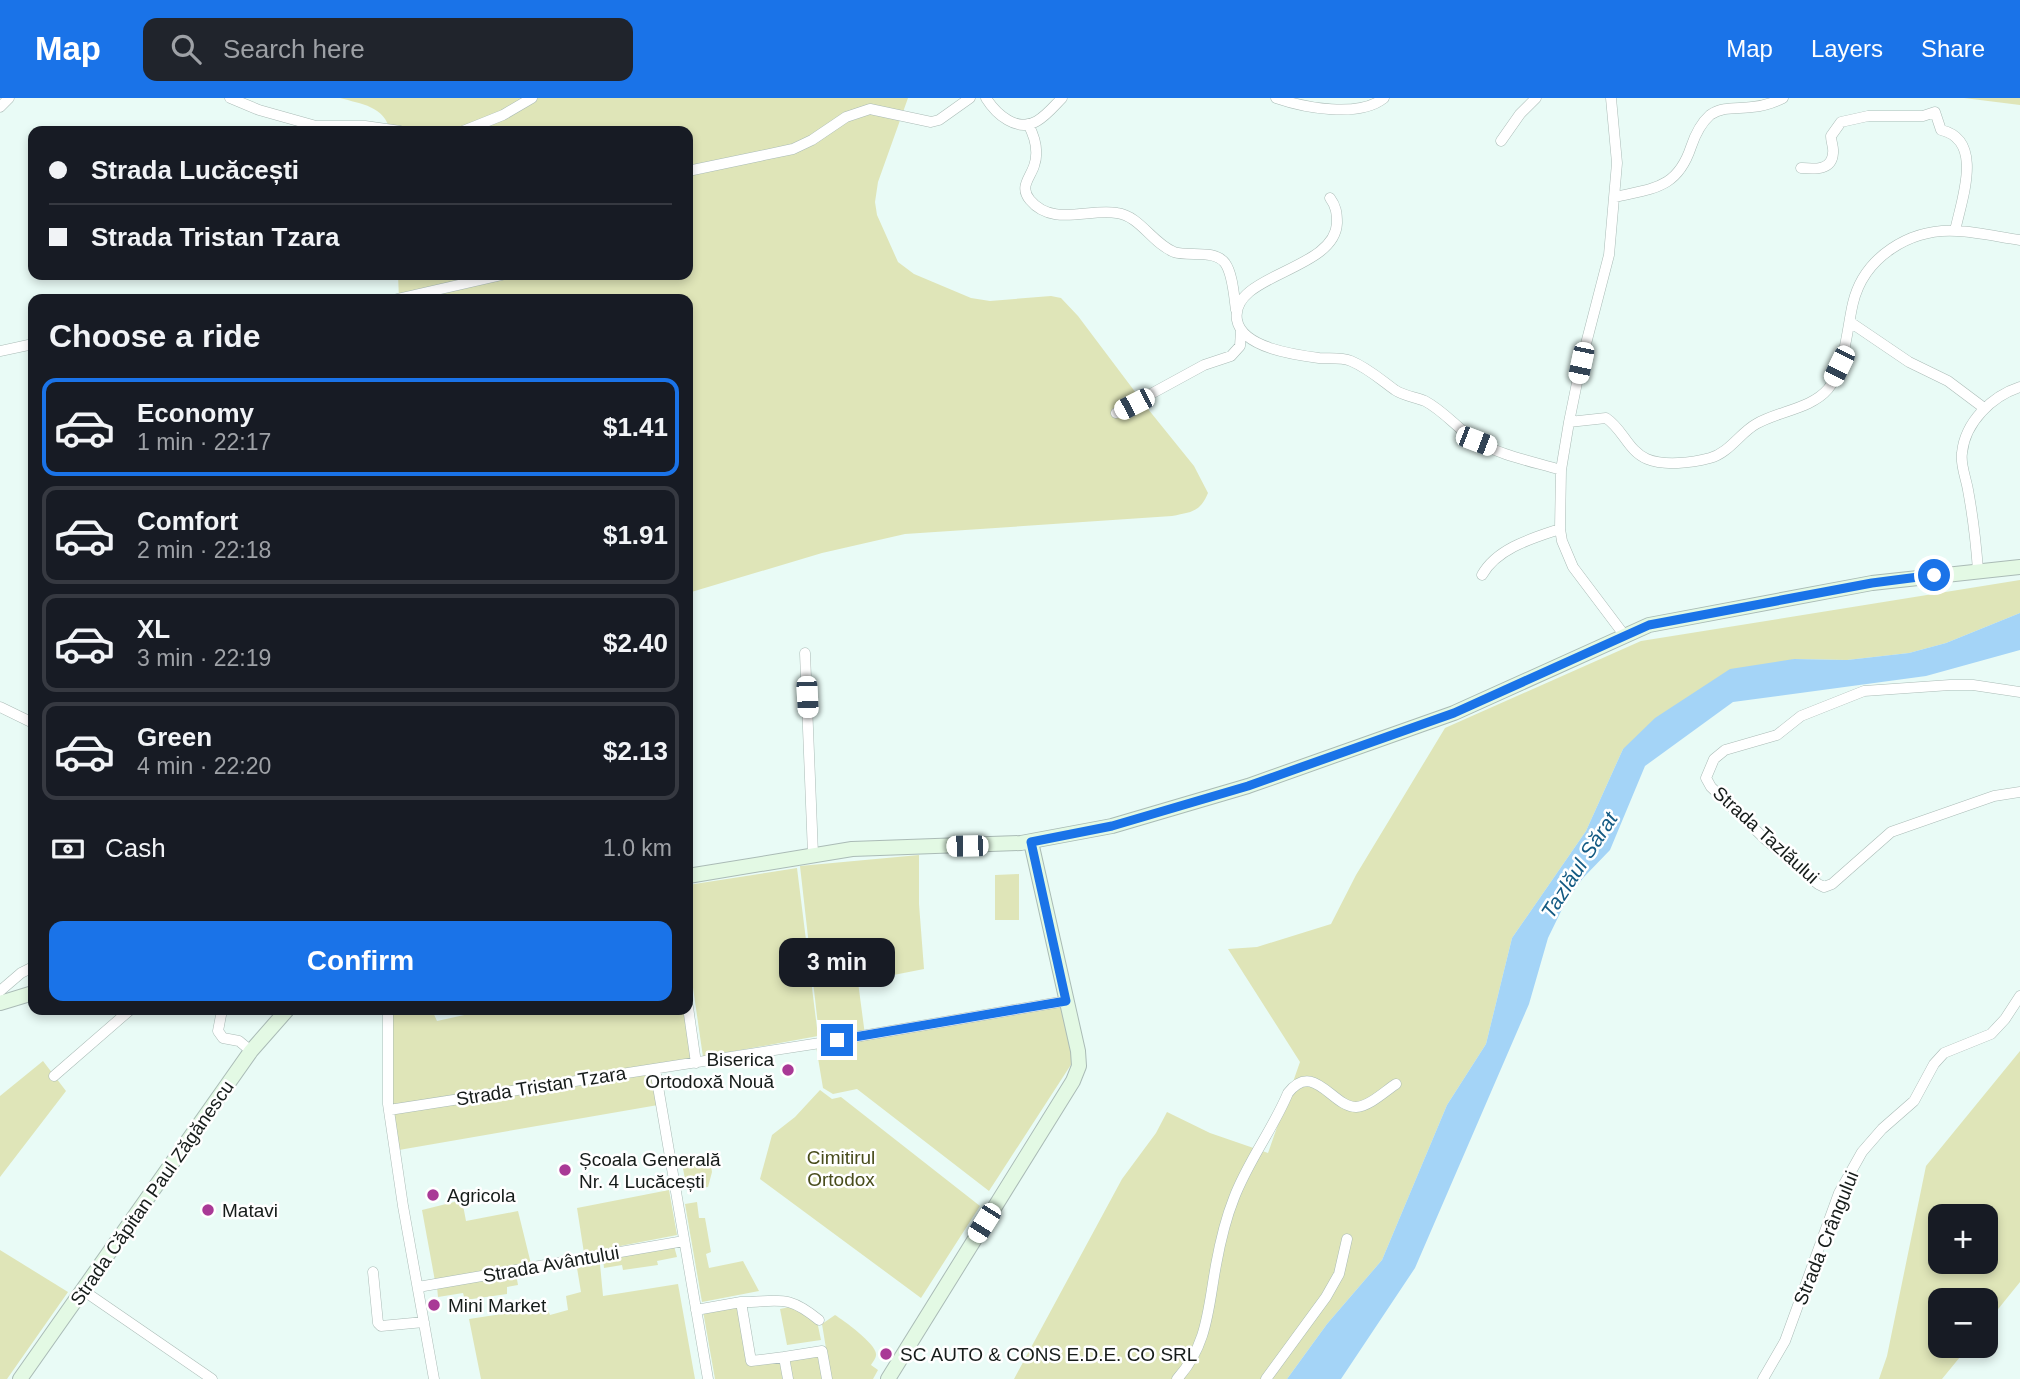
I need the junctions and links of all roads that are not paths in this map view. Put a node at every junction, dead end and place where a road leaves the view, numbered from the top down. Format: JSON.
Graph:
{"nodes":[{"id":1,"x":9,"y":98,"type":"edge"},
{"id":2,"x":230,"y":98,"type":"edge"},
{"id":3,"x":532,"y":98,"type":"edge"},
{"id":4,"x":970,"y":98,"type":"edge"},
{"id":5,"x":986,"y":98,"type":"edge"},
{"id":6,"x":1062,"y":98,"type":"edge"},
{"id":7,"x":1276,"y":98,"type":"edge"},
{"id":8,"x":1384,"y":98,"type":"edge"},
{"id":9,"x":1536,"y":98,"type":"edge"},
{"id":10,"x":1611,"y":98,"type":"edge"},
{"id":11,"x":1783,"y":98,"type":"edge"},
{"id":12,"x":0,"y":107,"type":"edge"},
{"id":13,"x":1028,"y":124,"type":"junction"},
{"id":14,"x":316,"y":126,"type":"edge"},
{"id":15,"x":316,"y":126,"type":"edge"},
{"id":16,"x":365,"y":126,"type":"edge"},
{"id":17,"x":476,"y":126,"type":"edge"},
{"id":18,"x":1501,"y":141,"type":"dead end"},
{"id":19,"x":1801,"y":168,"type":"dead end"},
{"id":20,"x":693,"y":171,"type":"edge"},
{"id":21,"x":1615,"y":197,"type":"junction"},
{"id":22,"x":1330,"y":198,"type":"dead end"},
{"id":23,"x":1955,"y":230,"type":"junction"},
{"id":24,"x":2020,"y":240,"type":"edge"},
{"id":25,"x":480,"y":280,"type":"edge"},
{"id":26,"x":419,"y":294,"type":"edge"},
{"id":27,"x":1237,"y":314,"type":"junction"},
{"id":28,"x":1850,"y":322,"type":"junction"},
{"id":29,"x":1241,"y":331,"type":"junction"},
{"id":30,"x":28,"y":345,"type":"edge"},
{"id":31,"x":0,"y":351,"type":"edge"},
{"id":32,"x":2020,"y":387,"type":"edge"},
{"id":33,"x":1984,"y":408,"type":"junction"},
{"id":34,"x":1116,"y":413,"type":"dead end"},
{"id":35,"x":1569,"y":422,"type":"junction"},
{"id":36,"x":1561,"y":470,"type":"junction"},
{"id":37,"x":1560,"y":529,"type":"junction"},
{"id":38,"x":2020,"y":567,"type":"edge"},
{"id":39,"x":1978,"y":570,"type":"junction"},
{"id":40,"x":1482,"y":575,"type":"dead end"},
{"id":41,"x":1625,"y":636,"type":"junction"},
{"id":42,"x":805,"y":653,"type":"dead end"},
{"id":43,"x":2020,"y":692,"type":"edge"},
{"id":44,"x":0,"y":707,"type":"edge"},
{"id":45,"x":28,"y":721,"type":"edge"},
{"id":46,"x":2020,"y":792,"type":"edge"},
{"id":47,"x":1031,"y":842,"type":"junction"},
{"id":48,"x":813,"y":854,"type":"junction"},
{"id":49,"x":693,"y":875,"type":"edge"},
{"id":50,"x":28,"y":970,"type":"edge"},
{"id":51,"x":0,"y":991,"type":"edge"},
{"id":52,"x":28,"y":995,"type":"edge"},
{"id":53,"x":2020,"y":996,"type":"edge"},
{"id":54,"x":1066,"y":1001,"type":"junction"},
{"id":55,"x":0,"y":1003,"type":"edge"},
{"id":56,"x":124,"y":1015,"type":"edge"},
{"id":57,"x":221,"y":1015,"type":"edge"},
{"id":58,"x":283,"y":1015,"type":"edge"},
{"id":59,"x":388,"y":1015,"type":"edge"},
{"id":60,"x":689,"y":1015,"type":"edge"},
{"id":61,"x":251,"y":1051,"type":"junction"},
{"id":62,"x":695,"y":1063,"type":"junction"},
{"id":63,"x":655,"y":1069,"type":"junction"},
{"id":64,"x":54,"y":1076,"type":"dead end"},
{"id":65,"x":1396,"y":1084,"type":"dead end"},
{"id":66,"x":389,"y":1110,"type":"junction"},
{"id":67,"x":1347,"y":1239,"type":"dead end"},
{"id":68,"x":684,"y":1241,"type":"junction"},
{"id":69,"x":373,"y":1272,"type":"dead end"},
{"id":70,"x":418,"y":1287,"type":"junction"},
{"id":71,"x":84,"y":1291,"type":"junction"},
{"id":72,"x":741,"y":1302,"type":"junction"},
{"id":73,"x":696,"y":1310,"type":"junction"},
{"id":74,"x":819,"y":1320,"type":"dead end"},
{"id":75,"x":424,"y":1322,"type":"junction"},
{"id":76,"x":784,"y":1357,"type":"junction"},
{"id":77,"x":20,"y":1379,"type":"edge"},
{"id":78,"x":212,"y":1379,"type":"edge"},
{"id":79,"x":434,"y":1379,"type":"edge"},
{"id":80,"x":708,"y":1379,"type":"edge"},
{"id":81,"x":788,"y":1379,"type":"edge"},
{"id":82,"x":827,"y":1379,"type":"edge"},
{"id":83,"x":888,"y":1379,"type":"edge"},
{"id":84,"x":1177,"y":1379,"type":"edge"},
{"id":85,"x":1266,"y":1379,"type":"edge"},
{"id":86,"x":1763,"y":1379,"type":"edge"}],
"edges":[{"from":1,"to":12,"type":"street"},
{"from":2,"to":14,"type":"street"},
{"from":3,"to":17,"type":"street"},
{"from":4,"to":20,"type":"street"},
{"from":5,"to":13,"type":"street"},
{"from":6,"to":13,"type":"street"},
{"from":7,"to":8,"type":"street"},
{"from":9,"to":18,"type":"street"},
{"from":10,"to":21,"type":"street"},
{"from":11,"to":21,"type":"street"},
{"from":13,"to":27,"type":"street"},
{"from":15,"to":16,"type":"street"},
{"from":19,"to":23,"type":"street"},
{"from":21,"to":35,"type":"street"},
{"from":22,"to":27,"type":"street"},
{"from":23,"to":24,"type":"street"},
{"from":23,"to":28,"type":"street"},
{"from":25,"to":26,"type":"street"},
{"from":27,"to":29,"type":"street"},
{"from":28,"to":33,"type":"street"},
{"from":28,"to":35,"type":"street"},
{"from":29,"to":34,"type":"street"},
{"from":29,"to":36,"type":"street"},
{"from":30,"to":31,"type":"street"},
{"from":32,"to":33,"type":"street"},
{"from":33,"to":39,"type":"street"},
{"from":35,"to":36,"type":"street"},
{"from":36,"to":37,"type":"street"},
{"from":37,"to":40,"type":"street"},
{"from":37,"to":41,"type":"street"},
{"from":38,"to":39,"type":"main road"},
{"from":39,"to":41,"type":"main road"},
{"from":41,"to":47,"type":"main road"},
{"from":42,"to":48,"type":"street"},
{"from":43,"to":46,"type":"street","name":"Strada Tazlăului"},
{"from":44,"to":45,"type":"street"},
{"from":47,"to":48,"type":"main road"},
{"from":47,"to":54,"type":"main road"},
{"from":48,"to":49,"type":"main road"},
{"from":50,"to":51,"type":"street"},
{"from":52,"to":55,"type":"main road"},
{"from":53,"to":86,"type":"street","name":"Strada Crângului"},
{"from":54,"to":62,"type":"street","name":"Strada Tristan Tzara"},
{"from":54,"to":83,"type":"main road"},
{"from":56,"to":64,"type":"street"},
{"from":57,"to":61,"type":"street"},
{"from":58,"to":61,"type":"main road","name":"Strada Căpitan Paul Zăgănescu"},
{"from":59,"to":66,"type":"street"},
{"from":60,"to":62,"type":"street"},
{"from":61,"to":71,"type":"main road","name":"Strada Căpitan Paul Zăgănescu"},
{"from":62,"to":63,"type":"street","name":"Strada Tristan Tzara"},
{"from":63,"to":66,"type":"street","name":"Strada Tristan Tzara"},
{"from":63,"to":68,"type":"street"},
{"from":65,"to":84,"type":"street"},
{"from":66,"to":70,"type":"street"},
{"from":67,"to":85,"type":"street"},
{"from":68,"to":70,"type":"street","name":"Strada Avântului"},
{"from":68,"to":73,"type":"street"},
{"from":69,"to":75,"type":"street"},
{"from":70,"to":75,"type":"street"},
{"from":71,"to":77,"type":"main road","name":"Strada Căpitan Paul Zăgănescu"},
{"from":71,"to":78,"type":"street"},
{"from":72,"to":73,"type":"street"},
{"from":72,"to":74,"type":"street"},
{"from":72,"to":76,"type":"street"},
{"from":73,"to":80,"type":"street"},
{"from":75,"to":79,"type":"street"},
{"from":76,"to":81,"type":"street"},
{"from":76,"to":82,"type":"street"}]}
